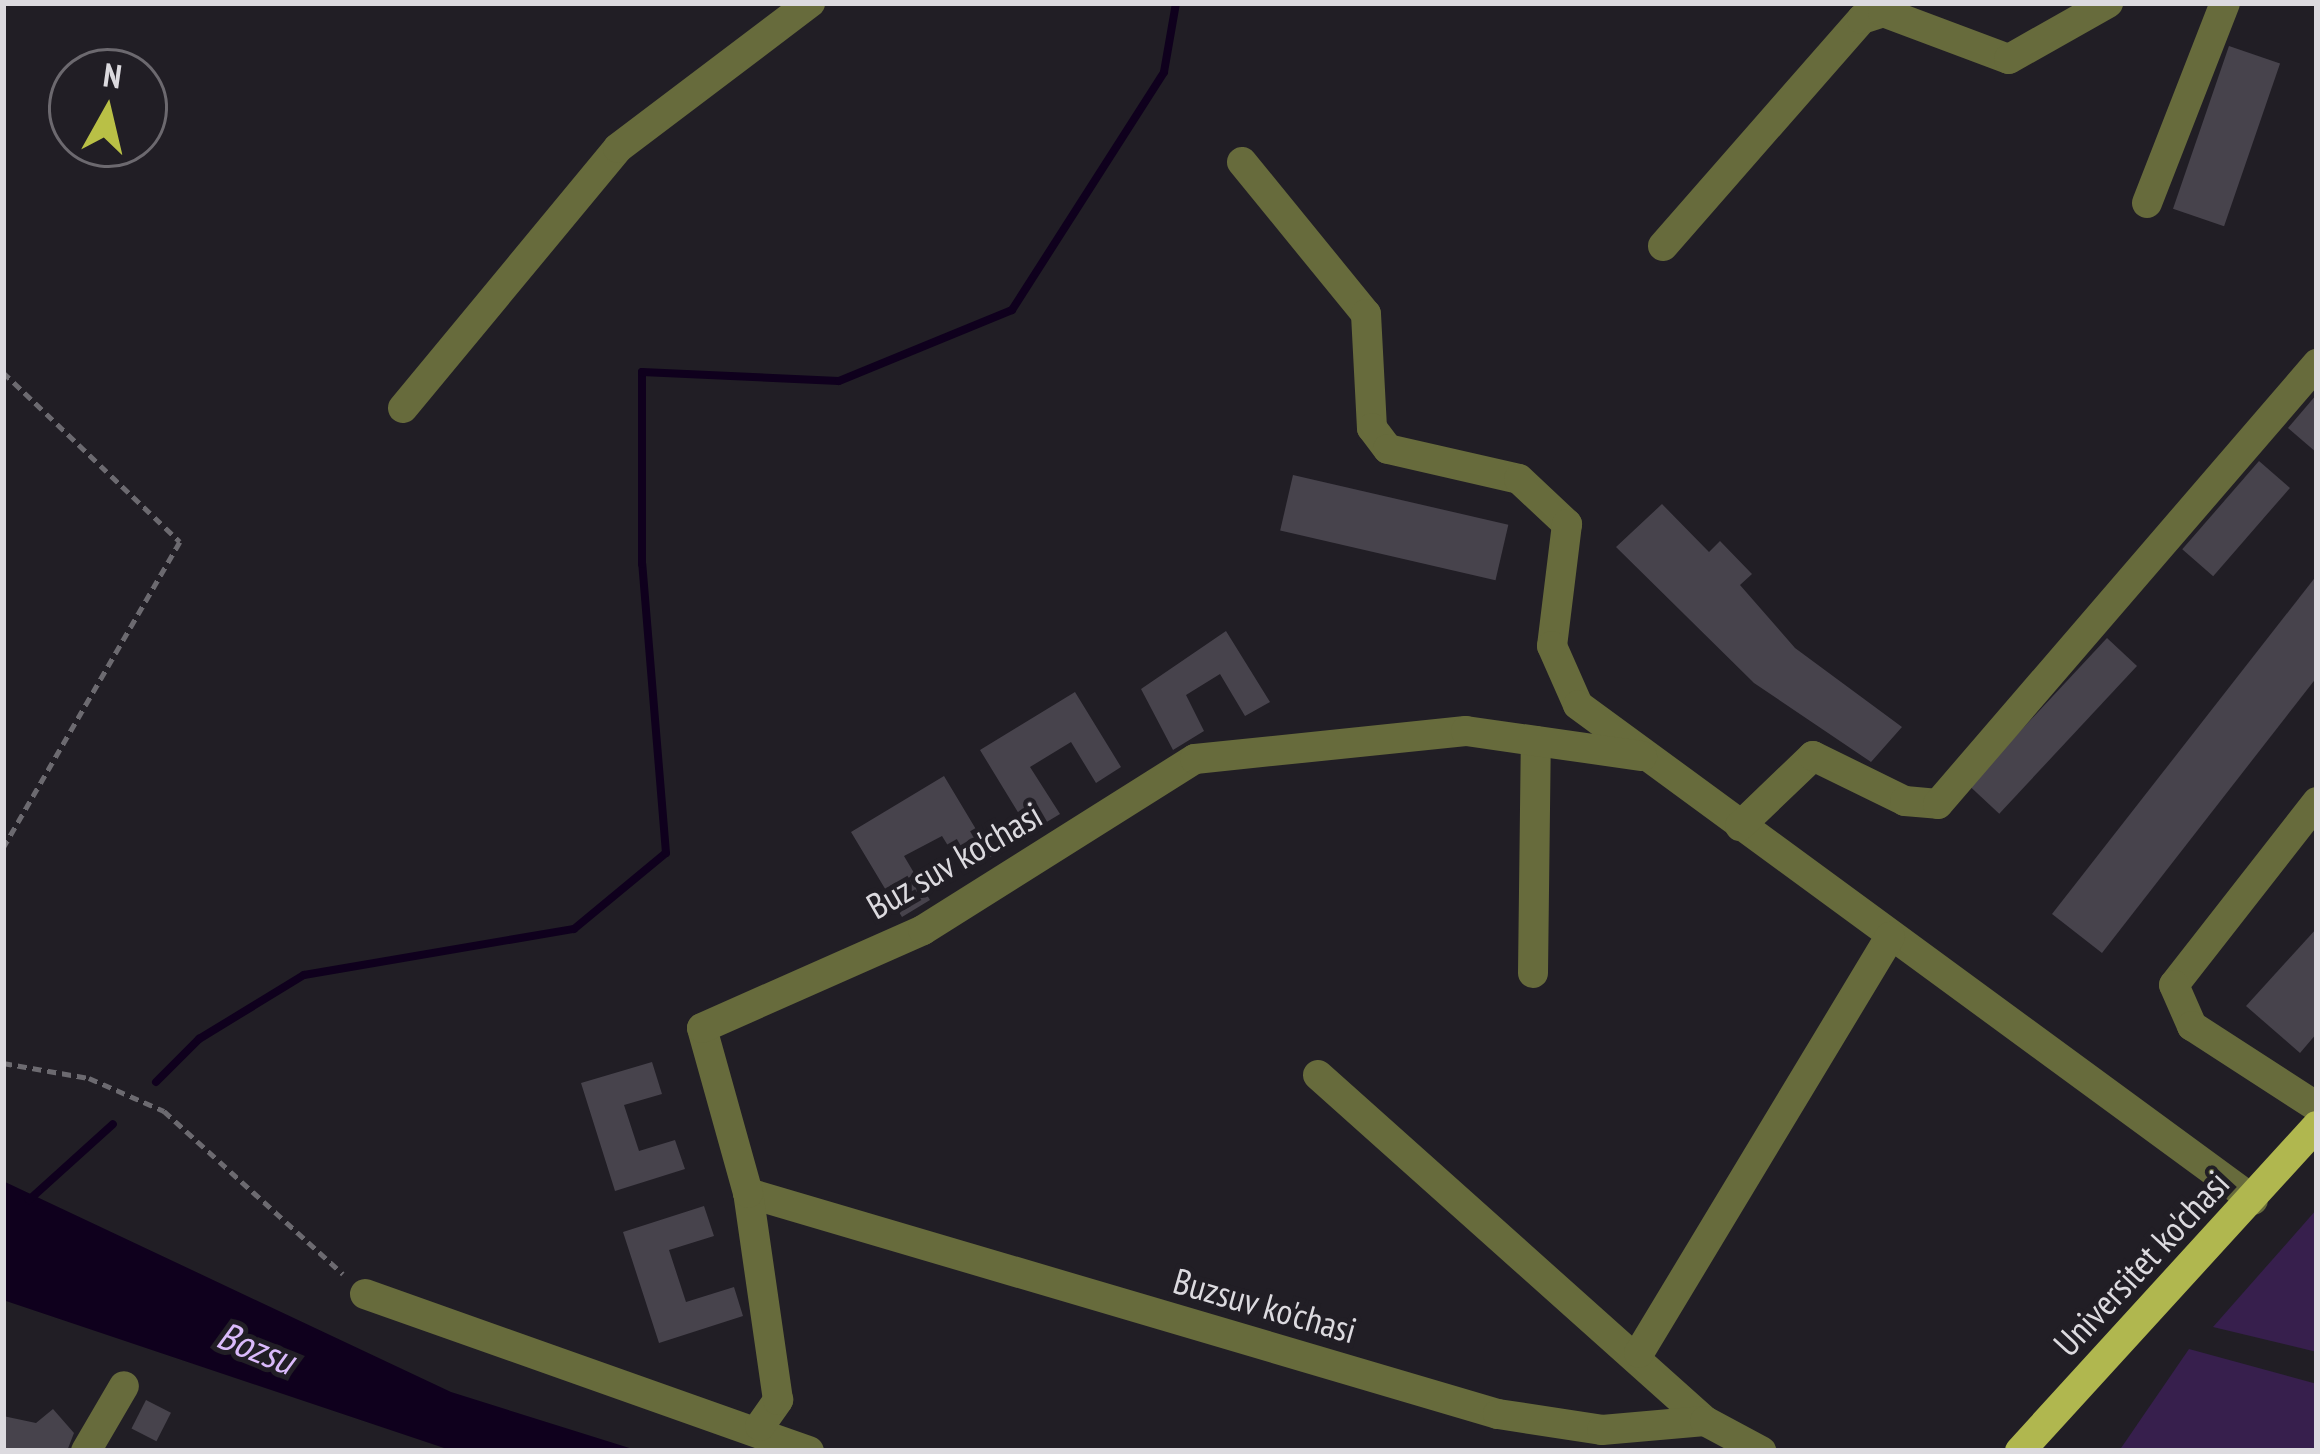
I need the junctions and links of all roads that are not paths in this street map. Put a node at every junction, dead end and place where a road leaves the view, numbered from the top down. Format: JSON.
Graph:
{"nodes":[{"id":1,"x":810,"y":3,"type":"edge"},
{"id":2,"x":2108,"y":3,"type":"edge"},
{"id":3,"x":2225,"y":3,"type":"edge"},
{"id":4,"x":1242,"y":162,"type":"dead end"},
{"id":5,"x":2147,"y":203,"type":"dead end"},
{"id":6,"x":1663,"y":246,"type":"dead end"},
{"id":7,"x":2317,"y":364,"type":"edge"},
{"id":8,"x":403,"y":407,"type":"dead end"},
{"id":9,"x":1536,"y":741,"type":"junction"},
{"id":10,"x":1648,"y":757,"type":"junction"},
{"id":11,"x":2317,"y":802,"type":"edge"},
{"id":12,"x":1740,"y":826,"type":"junction"},
{"id":13,"x":1890,"y":937,"type":"junction"},
{"id":14,"x":1533,"y":973,"type":"dead end"},
{"id":15,"x":1318,"y":1075,"type":"dead end"},
{"id":16,"x":2317,"y":1107,"type":"edge"},
{"id":17,"x":2317,"y":1126,"type":"edge"},
{"id":18,"x":748,"y":1193,"type":"junction"},
{"id":19,"x":2253,"y":1200,"type":"junction"},
{"id":20,"x":365,"y":1294,"type":"road end"},
{"id":21,"x":1639,"y":1353,"type":"junction"},
{"id":22,"x":124,"y":1386,"type":"dead end"},
{"id":23,"x":1705,"y":1421,"type":"junction"},
{"id":24,"x":760,"y":1426,"type":"junction"},
{"id":25,"x":86,"y":1451,"type":"edge"},
{"id":26,"x":809,"y":1451,"type":"edge"},
{"id":27,"x":1761,"y":1451,"type":"edge"},
{"id":28,"x":2020,"y":1451,"type":"edge"}],
"edges":[{"from":1,"to":8,"type":"street"},
{"from":2,"to":6,"type":"street"},
{"from":3,"to":5,"type":"street"},
{"from":4,"to":10,"type":"street"},
{"from":7,"to":12,"type":"street"},
{"from":9,"to":10,"type":"street","name":"Buz suv ko'chasi"},
{"from":9,"to":14,"type":"street"},
{"from":9,"to":18,"type":"street","name":"Buz suv ko'chasi"},
{"from":10,"to":12,"type":"street"},
{"from":11,"to":16,"type":"street"},
{"from":12,"to":13,"type":"street"},
{"from":13,"to":19,"type":"street"},
{"from":13,"to":21,"type":"street"},
{"from":15,"to":21,"type":"street"},
{"from":17,"to":19,"type":"main road","name":"Universitet ko'chasi"},
{"from":18,"to":23,"type":"street","name":"Buzsuv ko'chasi"},
{"from":18,"to":24,"type":"street","name":"Buz suv ko'chasi"},
{"from":19,"to":28,"type":"main road","name":"Universitet ko'chasi"},
{"from":20,"to":24,"type":"street"},
{"from":21,"to":23,"type":"street"},
{"from":22,"to":25,"type":"street"},
{"from":23,"to":27,"type":"street"},
{"from":24,"to":26,"type":"street"}]}
